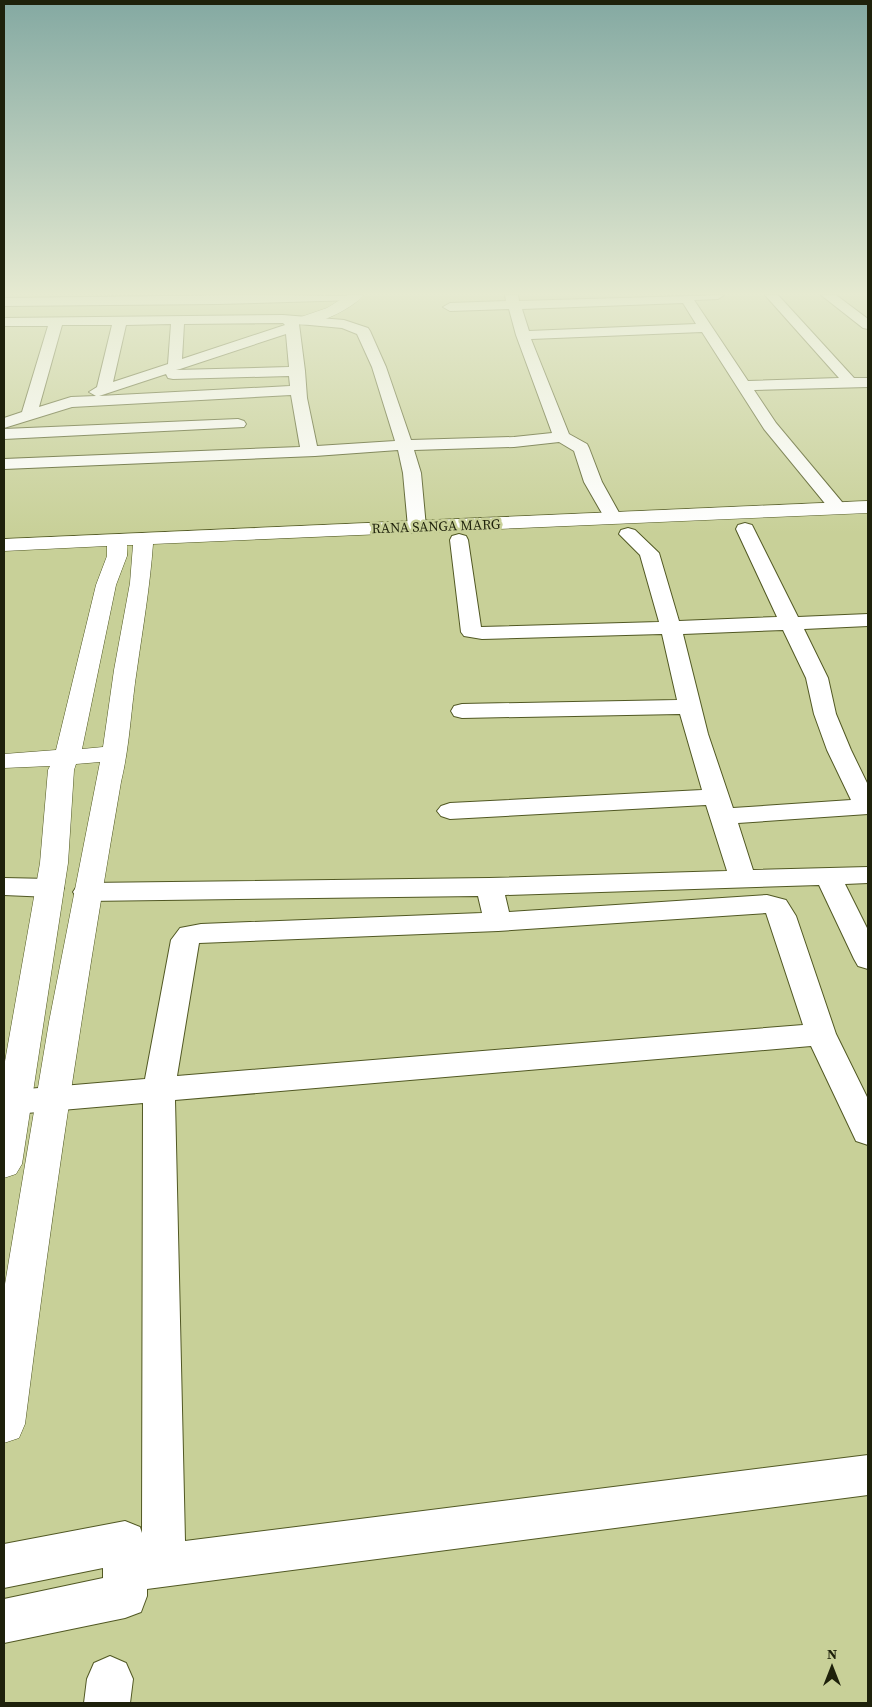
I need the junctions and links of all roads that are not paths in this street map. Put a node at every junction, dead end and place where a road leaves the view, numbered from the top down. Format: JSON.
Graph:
{"nodes":[{"id":1,"x":41,"y":375,"type":"edge"},
{"id":2,"x":107,"y":375,"type":"edge"},
{"id":3,"x":147,"y":375,"type":"edge"},
{"id":4,"x":298,"y":375,"type":"edge"},
{"id":5,"x":382,"y":375,"type":"edge"},
{"id":6,"x":538,"y":375,"type":"edge"},
{"id":7,"x":735,"y":375,"type":"edge"},
{"id":8,"x":843,"y":375,"type":"edge"},
{"id":9,"x":850,"y":382,"type":"junction"},
{"id":10,"x":868,"y":382,"type":"edge"},
{"id":11,"x":743,"y":386,"type":"junction"},
{"id":12,"x":104,"y":389,"type":"junction"},
{"id":13,"x":298,"y":390,"type":"junction"},
{"id":14,"x":238,"y":394,"type":"junction"},
{"id":15,"x":190,"y":396,"type":"junction"},
{"id":16,"x":70,"y":402,"type":"junction"},
{"id":17,"x":29,"y":416,"type":"junction"},
{"id":18,"x":4,"y":423,"type":"edge"},
{"id":19,"x":238,"y":424,"type":"junction"},
{"id":20,"x":118,"y":429,"type":"junction"},
{"id":21,"x":4,"y":434,"type":"edge"},
{"id":22,"x":562,"y":437,"type":"junction"},
{"id":23,"x":405,"y":445,"type":"junction"},
{"id":24,"x":309,"y":451,"type":"junction"},
{"id":25,"x":242,"y":454,"type":"junction"},
{"id":26,"x":4,"y":464,"type":"edge"},
{"id":27,"x":868,"y":507,"type":"edge"},
{"id":28,"x":838,"y":508,"type":"junction"},
{"id":29,"x":868,"y":523,"type":"edge"},
{"id":30,"x":620,"y":526,"type":"junction"},
{"id":31,"x":417,"y":527,"type":"junction"},
{"id":32,"x":745,"y":529,"type":"junction"},
{"id":33,"x":459,"y":540,"type":"junction"},
{"id":34,"x":4,"y":545,"type":"edge"},
{"id":35,"x":130,"y":547,"type":"junction"},
{"id":36,"x":4,"y":561,"type":"edge"},
{"id":37,"x":868,"y":620,"type":"edge"},
{"id":38,"x":790,"y":623,"type":"junction"},
{"id":39,"x":671,"y":628,"type":"junction"},
{"id":40,"x":690,"y":707,"type":"junction"},
{"id":41,"x":462,"y":711,"type":"dead end"},
{"id":42,"x":4,"y":761,"type":"edge"},
{"id":43,"x":114,"y":761,"type":"junction"},
{"id":44,"x":64,"y":764,"type":"junction"},
{"id":45,"x":4,"y":773,"type":"edge"},
{"id":46,"x":720,"y":806,"type":"junction"},
{"id":47,"x":868,"y":807,"type":"edge"},
{"id":48,"x":450,"y":811,"type":"dead end"},
{"id":49,"x":868,"y":875,"type":"edge"},
{"id":50,"x":828,"y":876,"type":"junction"},
{"id":51,"x":743,"y":879,"type":"junction"},
{"id":52,"x":4,"y":886,"type":"edge"},
{"id":53,"x":489,"y":887,"type":"junction"},
{"id":54,"x":50,"y":888,"type":"junction"},
{"id":55,"x":453,"y":888,"type":"junction"},
{"id":56,"x":87,"y":892,"type":"junction"},
{"id":57,"x":498,"y":922,"type":"junction"},
{"id":58,"x":461,"y":924,"type":"junction"},
{"id":59,"x":868,"y":959,"type":"edge"},
{"id":60,"x":821,"y":1034,"type":"junction"},
{"id":61,"x":159,"y":1089,"type":"junction"},
{"id":62,"x":53,"y":1099,"type":"junction"},
{"id":63,"x":14,"y":1102,"type":"junction"},
{"id":64,"x":868,"y":1132,"type":"edge"},
{"id":65,"x":4,"y":1164,"type":"edge"},
{"id":66,"x":4,"y":1424,"type":"edge"},
{"id":67,"x":868,"y":1475,"type":"edge"},
{"id":68,"x":4,"y":1566,"type":"edge"},
{"id":69,"x":144,"y":1568,"type":"junction"},
{"id":70,"x":4,"y":1621,"type":"edge"}],
"edges":[{"from":1,"to":17,"type":"street"},
{"from":2,"to":12,"type":"street"},
{"from":3,"to":12,"type":"street"},
{"from":4,"to":13,"type":"street"},
{"from":5,"to":23,"type":"street"},
{"from":6,"to":22,"type":"street"},
{"from":7,"to":11,"type":"street"},
{"from":8,"to":9,"type":"street"},
{"from":9,"to":10,"type":"street"},
{"from":9,"to":11,"type":"street"},
{"from":11,"to":28,"type":"street"},
{"from":12,"to":16,"type":"street"},
{"from":13,"to":14,"type":"street"},
{"from":13,"to":24,"type":"street"},
{"from":14,"to":15,"type":"street"},
{"from":14,"to":19,"type":"street"},
{"from":15,"to":16,"type":"street"},
{"from":15,"to":20,"type":"street"},
{"from":16,"to":17,"type":"street"},
{"from":17,"to":18,"type":"street"},
{"from":19,"to":20,"type":"street"},
{"from":19,"to":25,"type":"street"},
{"from":20,"to":21,"type":"street"},
{"from":22,"to":23,"type":"street"},
{"from":22,"to":30,"type":"street"},
{"from":23,"to":24,"type":"street"},
{"from":23,"to":31,"type":"street"},
{"from":24,"to":25,"type":"street"},
{"from":25,"to":26,"type":"street"},
{"from":27,"to":28,"type":"street","name":"RANA SANGA MARG"},
{"from":28,"to":30,"type":"street","name":"RANA SANGA MARG"},
{"from":29,"to":32,"type":"street","name":"RANA SANGA MARG"},
{"from":30,"to":31,"type":"street","name":"RANA SANGA MARG"},
{"from":30,"to":32,"type":"street","name":"RANA SANGA MARG"},
{"from":30,"to":33,"type":"street","name":"RANA SANGA MARG"},
{"from":30,"to":39,"type":"street"},
{"from":31,"to":35,"type":"street","name":"RANA SANGA MARG"},
{"from":32,"to":38,"type":"street"},
{"from":33,"to":35,"type":"street","name":"RANA SANGA MARG"},
{"from":33,"to":39,"type":"street"},
{"from":34,"to":35,"type":"street","name":"RANA SANGA MARG"},
{"from":35,"to":36,"type":"street","name":"RANA SANGA MARG"},
{"from":35,"to":43,"type":"street"},
{"from":35,"to":44,"type":"street"},
{"from":37,"to":38,"type":"street"},
{"from":38,"to":39,"type":"street"},
{"from":38,"to":47,"type":"street"},
{"from":39,"to":40,"type":"street"},
{"from":40,"to":41,"type":"street"},
{"from":40,"to":46,"type":"street"},
{"from":42,"to":44,"type":"street"},
{"from":43,"to":44,"type":"street"},
{"from":43,"to":56,"type":"street"},
{"from":44,"to":45,"type":"street"},
{"from":44,"to":54,"type":"street"},
{"from":46,"to":47,"type":"street"},
{"from":46,"to":48,"type":"street"},
{"from":46,"to":51,"type":"street"},
{"from":49,"to":50,"type":"street"},
{"from":50,"to":51,"type":"street"},
{"from":50,"to":59,"type":"street"},
{"from":51,"to":53,"type":"street"},
{"from":52,"to":54,"type":"street"},
{"from":53,"to":55,"type":"street"},
{"from":53,"to":57,"type":"street"},
{"from":54,"to":63,"type":"street"},
{"from":55,"to":56,"type":"street"},
{"from":55,"to":58,"type":"street"},
{"from":56,"to":62,"type":"street"},
{"from":57,"to":58,"type":"street"},
{"from":57,"to":60,"type":"street"},
{"from":58,"to":61,"type":"street"},
{"from":60,"to":61,"type":"street"},
{"from":60,"to":64,"type":"street"},
{"from":61,"to":62,"type":"street"},
{"from":61,"to":69,"type":"street"},
{"from":62,"to":63,"type":"street"},
{"from":62,"to":66,"type":"street"},
{"from":63,"to":65,"type":"street"},
{"from":67,"to":69,"type":"street"},
{"from":68,"to":69,"type":"street"},
{"from":69,"to":70,"type":"street"}]}
